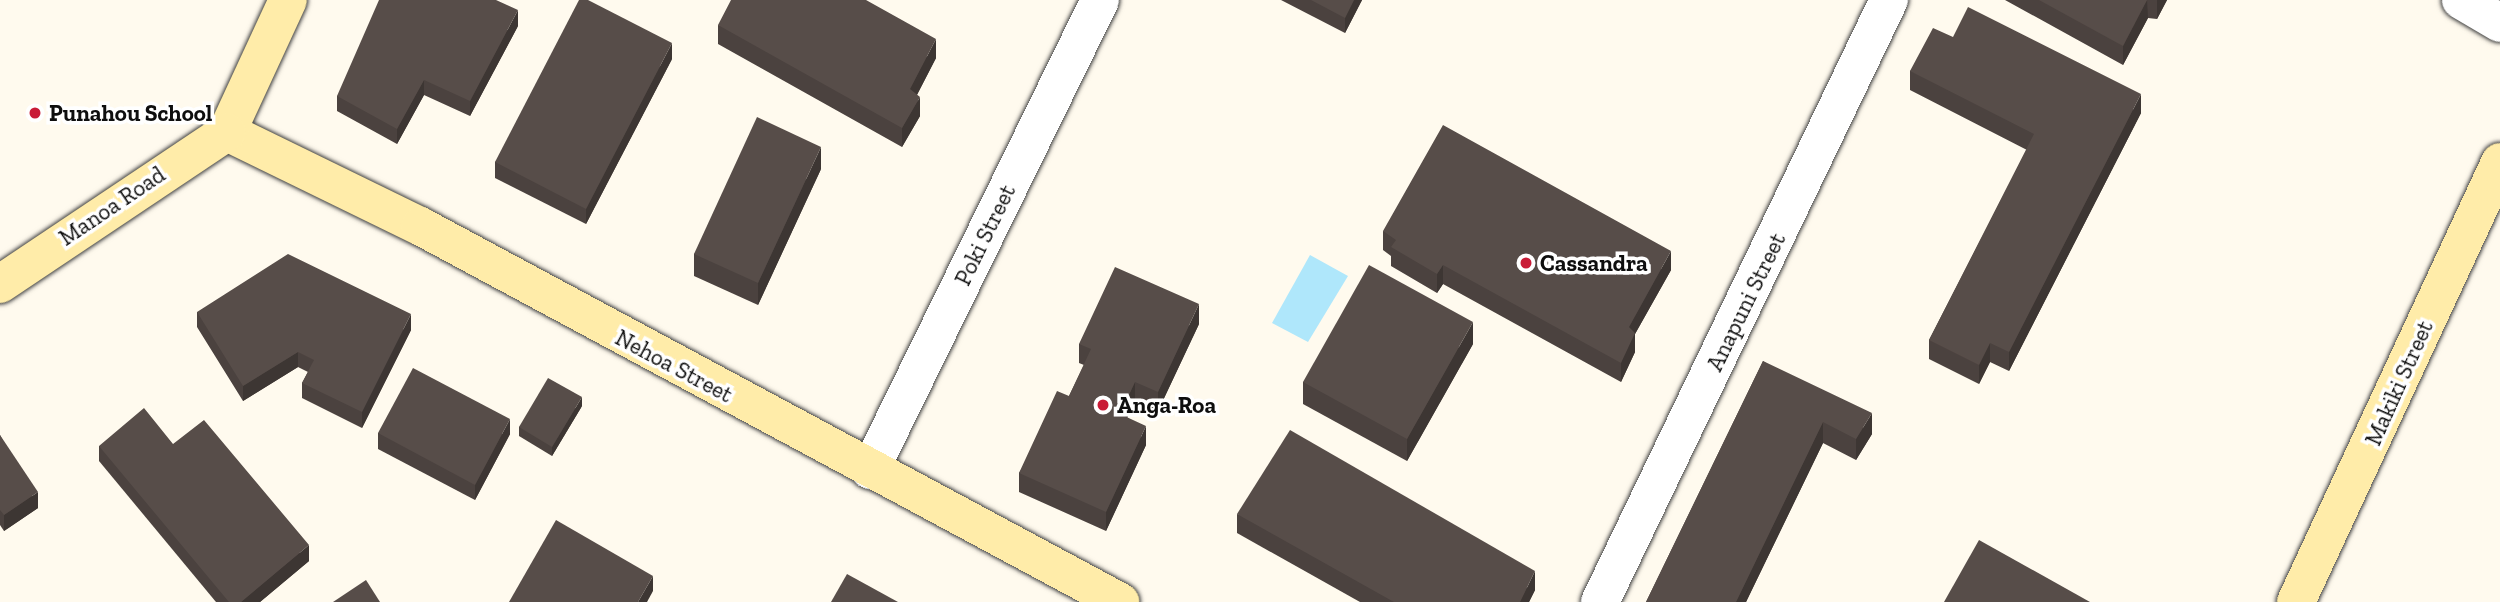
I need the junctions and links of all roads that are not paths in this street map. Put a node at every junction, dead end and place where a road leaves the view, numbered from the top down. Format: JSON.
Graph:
{"nodes":[{"id":1,"x":288,"y":0,"type":"edge"},
{"id":2,"x":1100,"y":0,"type":"edge"},
{"id":3,"x":1889,"y":0,"type":"edge"},
{"id":4,"x":2461,"y":0,"type":"edge"},
{"id":5,"x":2500,"y":23,"type":"edge"},
{"id":6,"x":227,"y":132,"type":"junction"},
{"id":7,"x":2500,"y":163,"type":"edge"},
{"id":8,"x":0,"y":284,"type":"edge"},
{"id":9,"x":870,"y":470,"type":"junction"},
{"id":10,"x":1079,"y":592,"type":"edge"},
{"id":11,"x":1120,"y":602,"type":"edge"},
{"id":12,"x":1601,"y":602,"type":"edge"},
{"id":13,"x":2296,"y":602,"type":"edge"}],
"edges":[{"from":1,"to":6,"type":"street"},
{"from":2,"to":9,"type":"street","name":"Poki Street"},
{"from":3,"to":12,"type":"street","name":"Anapuni Street"},
{"from":4,"to":5,"type":"street"},
{"from":6,"to":8,"type":"street","name":"Manoa Road"},
{"from":6,"to":9,"type":"street","name":"Nehoa Street"},
{"from":7,"to":13,"type":"street","name":"Makiki Street"},
{"from":9,"to":10,"type":"street","name":"Nehoa Street"},
{"from":10,"to":11,"type":"street","name":"Nehoa Street"}]}
